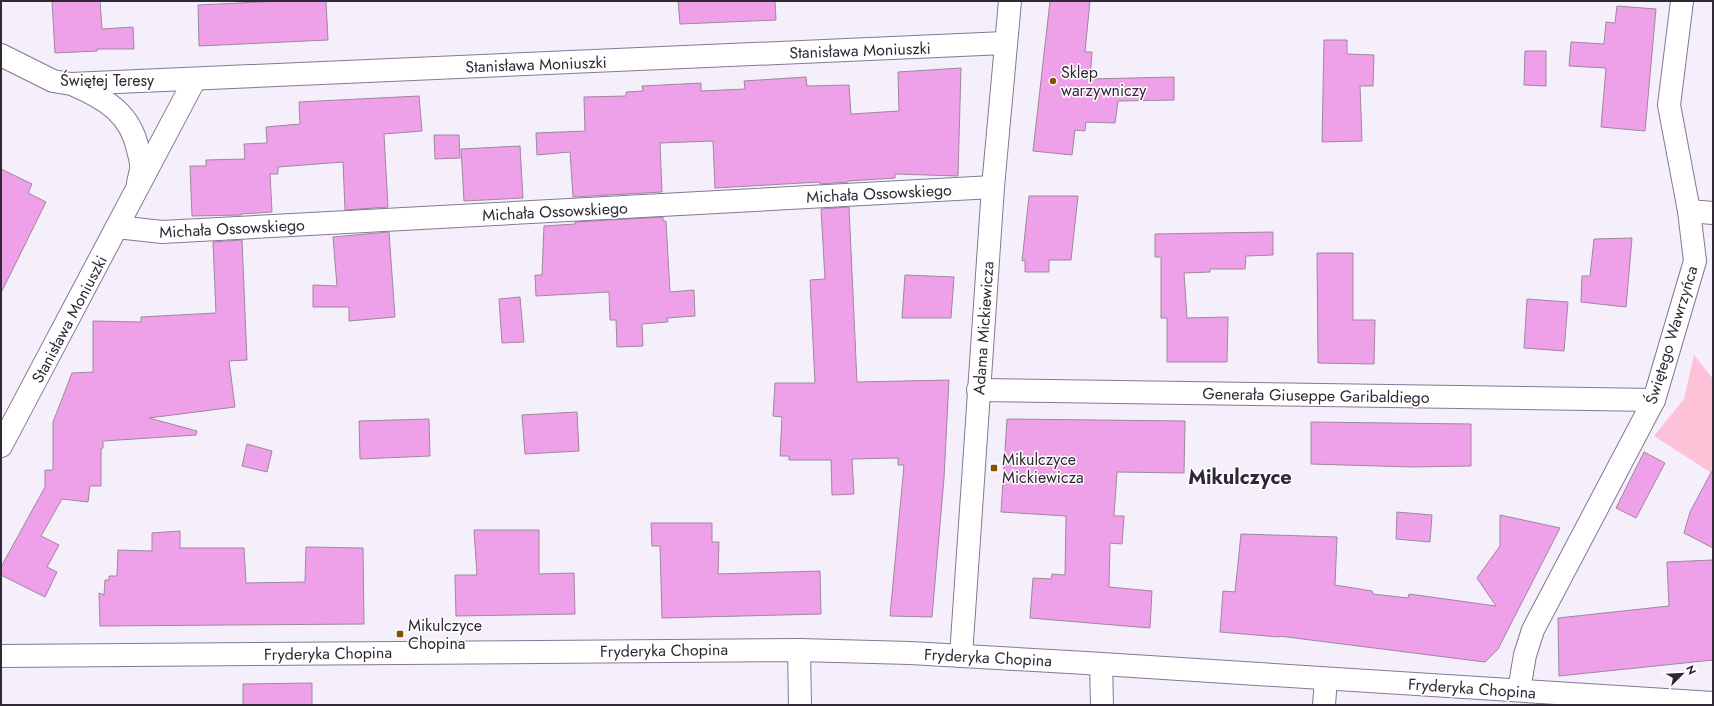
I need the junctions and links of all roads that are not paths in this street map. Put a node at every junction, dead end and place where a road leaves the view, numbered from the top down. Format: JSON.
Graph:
{"nodes":[{"id":1,"x":1010,"y":1,"type":"edge"},
{"id":2,"x":1682,"y":1,"type":"edge"},
{"id":3,"x":1005,"y":43,"type":"junction"},
{"id":4,"x":1,"y":55,"type":"edge"},
{"id":5,"x":195,"y":78,"type":"junction"},
{"id":6,"x":70,"y":84,"type":"junction"},
{"id":7,"x":994,"y":186,"type":"junction"},
{"id":8,"x":136,"y":192,"type":"junction"},
{"id":9,"x":1689,"y":211,"type":"junction"},
{"id":10,"x":1713,"y":213,"type":"edge"},
{"id":11,"x":117,"y":227,"type":"junction"},
{"id":12,"x":978,"y":390,"type":"junction"},
{"id":13,"x":1654,"y":400,"type":"junction"},
{"id":14,"x":1,"y":446,"type":"edge"},
{"id":15,"x":799,"y":650,"type":"junction"},
{"id":16,"x":4,"y":655,"type":"edge"},
{"id":17,"x":961,"y":656,"type":"junction"},
{"id":18,"x":1101,"y":664,"type":"junction"},
{"id":19,"x":1326,"y":679,"type":"junction"},
{"id":20,"x":1519,"y":690,"type":"junction"},
{"id":21,"x":1684,"y":703,"type":"edge"},
{"id":22,"x":1713,"y":703,"type":"edge"},
{"id":23,"x":800,"y":705,"type":"edge"},
{"id":24,"x":1102,"y":705,"type":"edge"},
{"id":25,"x":1324,"y":705,"type":"edge"}],
"edges":[{"from":1,"to":3,"type":"street","name":"Adama Mickiewicza"},
{"from":2,"to":9,"type":"street","name":"Świętego Wawrzyńca"},
{"from":3,"to":5,"type":"street","name":"Stanisława Moniuszki"},
{"from":3,"to":7,"type":"street","name":"Adama Mickiewicza"},
{"from":4,"to":6,"type":"street","name":"Świętej Teresy"},
{"from":5,"to":6,"type":"street","name":"Świętej Teresy"},
{"from":5,"to":8,"type":"street","name":"Stanisława Moniuszki"},
{"from":6,"to":8,"type":"street","name":"Stanisława Moniuszki"},
{"from":7,"to":11,"type":"street","name":"Michała Ossowskiego"},
{"from":7,"to":12,"type":"street","name":"Adama Mickiewicza"},
{"from":8,"to":11,"type":"street","name":"Stanisława Moniuszki"},
{"from":9,"to":10,"type":"street"},
{"from":9,"to":13,"type":"street","name":"Świętego Wawrzyńca"},
{"from":11,"to":14,"type":"street","name":"Stanisława Moniuszki"},
{"from":12,"to":13,"type":"street","name":"Generała Giuseppe Garibaldiego"},
{"from":12,"to":17,"type":"street","name":"Adama Mickiewicza"},
{"from":13,"to":20,"type":"street","name":"Świętego Wawrzyńca"},
{"from":15,"to":16,"type":"street","name":"Fryderyka Chopina"},
{"from":15,"to":17,"type":"street","name":"Fryderyka Chopina"},
{"from":15,"to":23,"type":"street"},
{"from":17,"to":18,"type":"street","name":"Fryderyka Chopina"},
{"from":18,"to":19,"type":"street","name":"Fryderyka Chopina"},
{"from":18,"to":24,"type":"street"},
{"from":19,"to":20,"type":"street","name":"Fryderyka Chopina"},
{"from":19,"to":25,"type":"street"},
{"from":20,"to":21,"type":"street","name":"Fryderyka Chopina"},
{"from":21,"to":22,"type":"street","name":"Fryderyka Chopina"}]}
